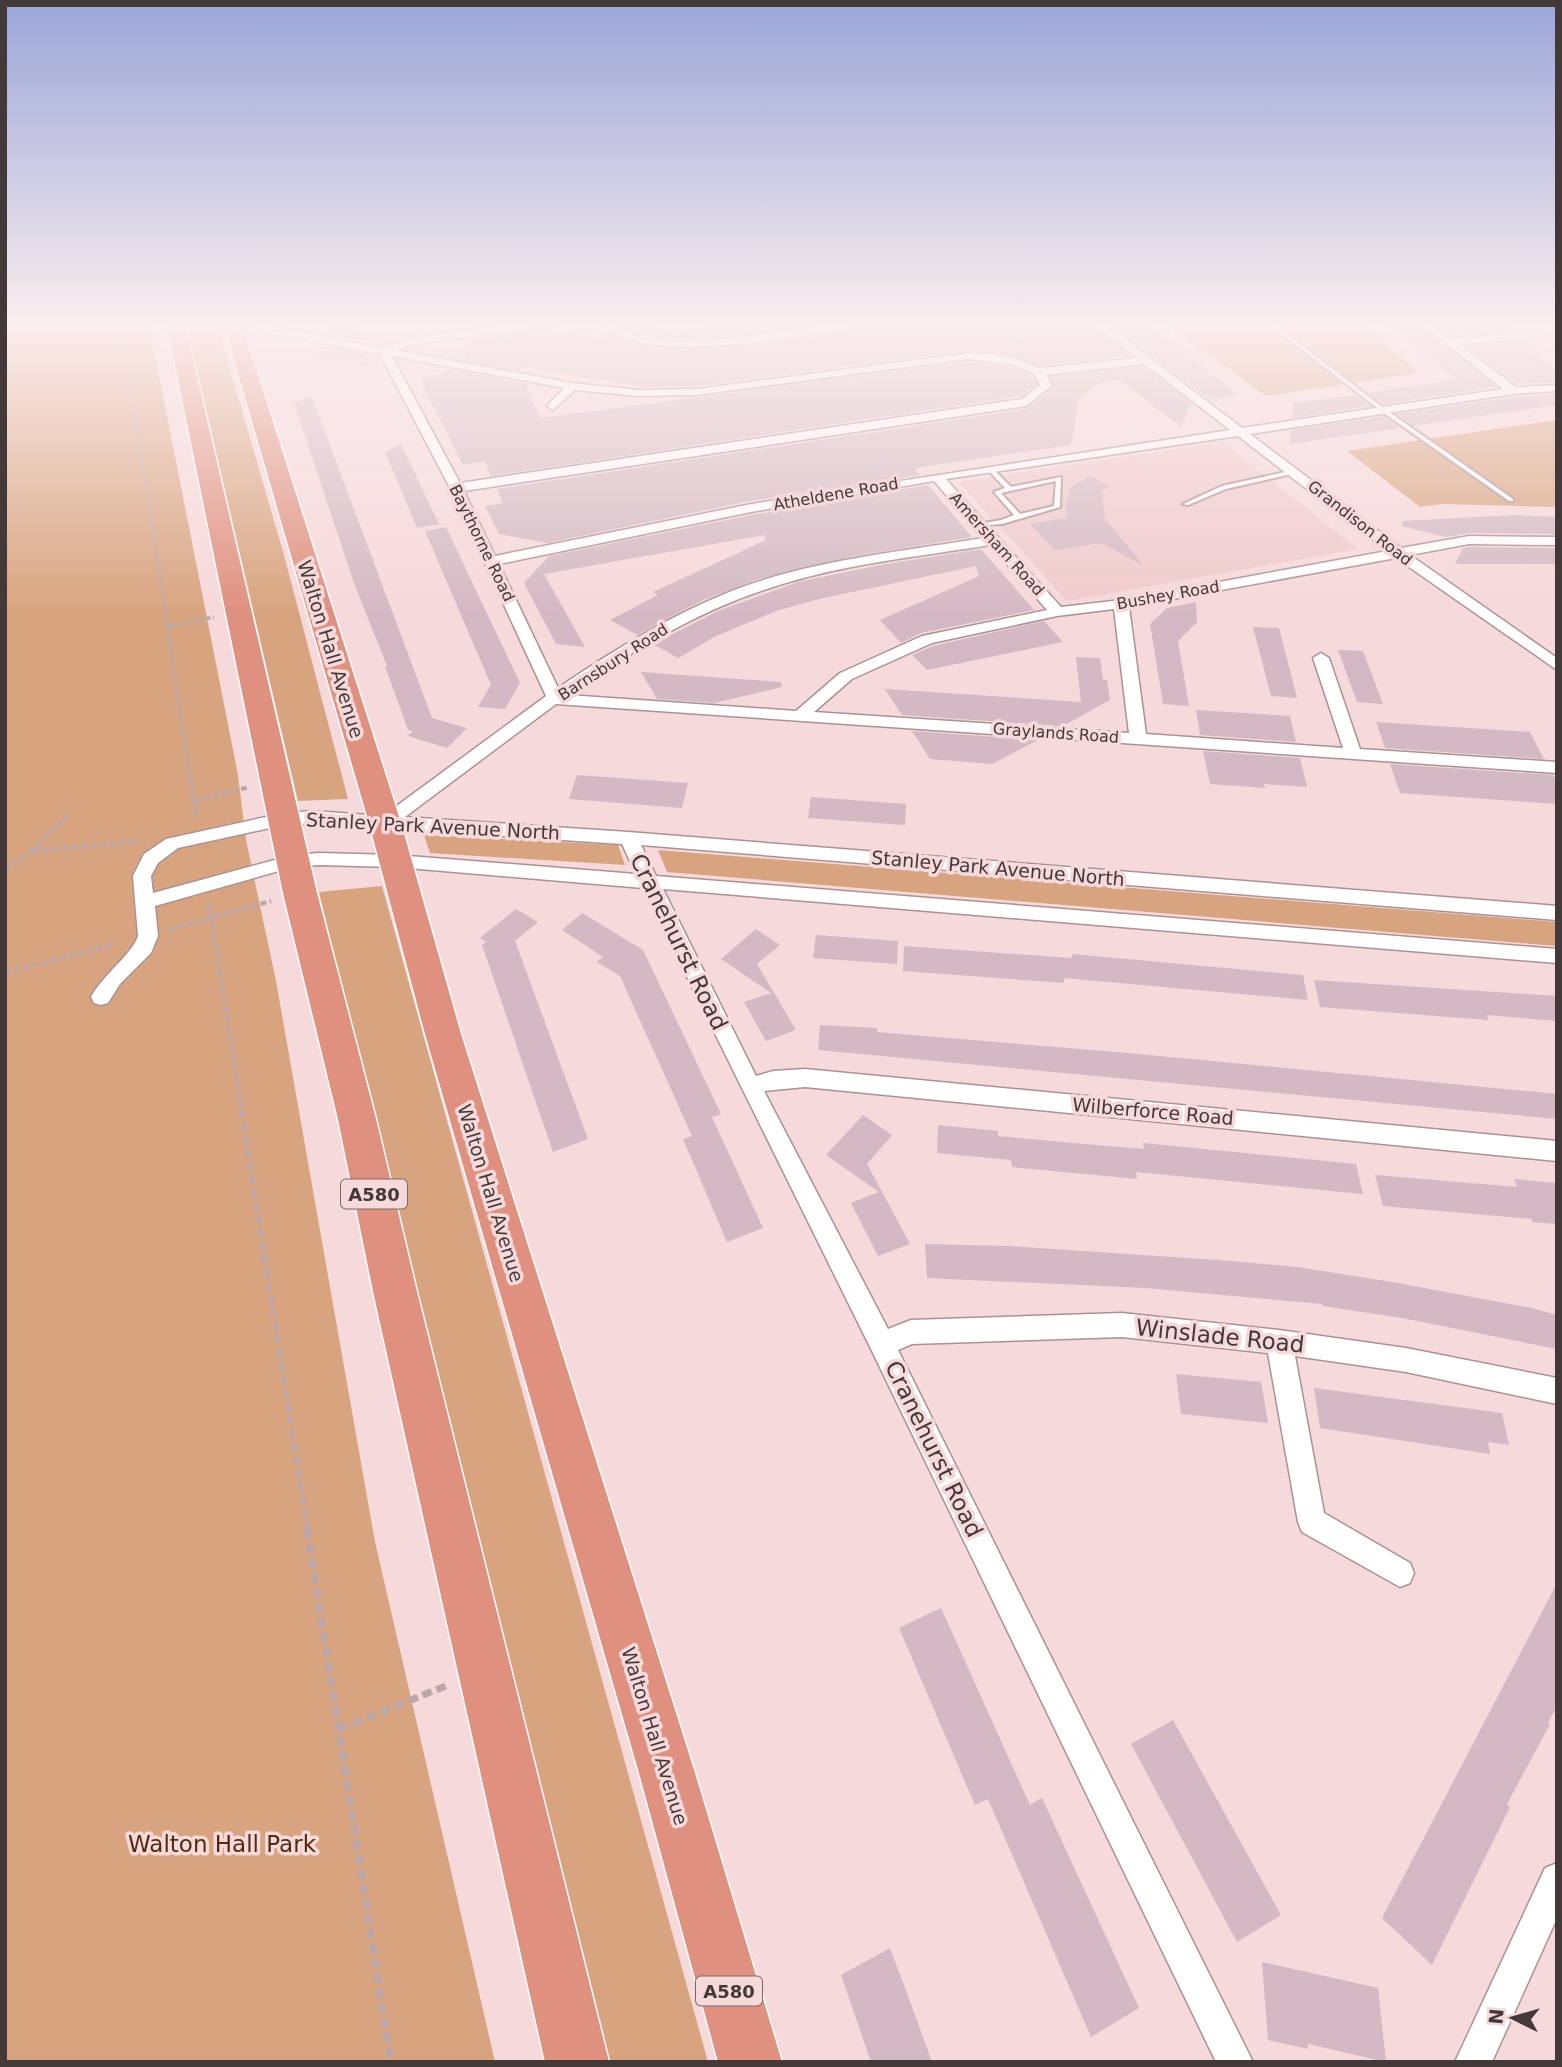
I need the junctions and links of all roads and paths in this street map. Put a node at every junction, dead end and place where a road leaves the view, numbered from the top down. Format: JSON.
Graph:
{"nodes":[{"id":1,"x":137,"y":421,"type":"edge"},
{"id":2,"x":197,"y":421,"type":"edge"},
{"id":3,"x":263,"y":421,"type":"edge"},
{"id":4,"x":421,"y":421,"type":"edge"},
{"id":5,"x":897,"y":421,"type":"edge"},
{"id":6,"x":1229,"y":421,"type":"edge"},
{"id":7,"x":1309,"y":421,"type":"edge"},
{"id":8,"x":1398,"y":421,"type":"edge"},
{"id":9,"x":1242,"y":431,"type":"junction"},
{"id":10,"x":990,"y":469,"type":"junction"},
{"id":11,"x":1294,"y":472,"type":"junction"},
{"id":12,"x":937,"y":477,"type":"junction"},
{"id":13,"x":456,"y":488,"type":"junction"},
{"id":14,"x":1010,"y":489,"type":"junction"},
{"id":15,"x":1511,"y":500,"type":"dead end"},
{"id":16,"x":1186,"y":504,"type":"dead end"},
{"id":17,"x":1018,"y":516,"type":"junction"},
{"id":18,"x":980,"y":525,"type":"junction"},
{"id":19,"x":994,"y":540,"type":"junction"},
{"id":20,"x":1557,"y":541,"type":"edge"},
{"id":21,"x":1398,"y":553,"type":"junction"},
{"id":22,"x":491,"y":561,"type":"junction"},
{"id":23,"x":1121,"y":604,"type":"junction"},
{"id":24,"x":239,"y":612,"type":"junction"},
{"id":25,"x":1057,"y":612,"type":"junction"},
{"id":26,"x":169,"y":627,"type":"junction"},
{"id":27,"x":1321,"y":657,"type":"dead end"},
{"id":28,"x":1557,"y":665,"type":"edge"},
{"id":29,"x":555,"y":699,"type":"junction"},
{"id":30,"x":801,"y":715,"type":"junction"},
{"id":31,"x":1138,"y":739,"type":"junction"},
{"id":32,"x":1353,"y":752,"type":"junction"},
{"id":33,"x":1557,"y":768,"type":"edge"},
{"id":34,"x":274,"y":779,"type":"junction"},
{"id":35,"x":195,"y":801,"type":"junction"},
{"id":36,"x":68,"y":815,"type":"dead end"},
{"id":37,"x":284,"y":819,"type":"junction"},
{"id":38,"x":385,"y":823,"type":"junction"},
{"id":39,"x":198,"y":838,"type":"junction"},
{"id":40,"x":628,"y":838,"type":"junction"},
{"id":41,"x":172,"y":843,"type":"junction"},
{"id":42,"x":30,"y":852,"type":"junction"},
{"id":43,"x":293,"y":861,"type":"junction"},
{"id":44,"x":396,"y":861,"type":"junction"},
{"id":45,"x":5,"y":870,"type":"edge"},
{"id":46,"x":651,"y":883,"type":"junction"},
{"id":47,"x":206,"y":884,"type":"junction"},
{"id":48,"x":145,"y":902,"type":"junction"},
{"id":49,"x":1557,"y":913,"type":"edge"},
{"id":50,"x":1557,"y":956,"type":"edge"},
{"id":51,"x":100,"y":998,"type":"dead end"},
{"id":52,"x":750,"y":1086,"type":"junction"},
{"id":53,"x":1557,"y":1152,"type":"edge"},
{"id":54,"x":1279,"y":1342,"type":"junction"},
{"id":55,"x":882,"y":1344,"type":"junction"},
{"id":56,"x":1557,"y":1391,"type":"edge"},
{"id":57,"x":1400,"y":1573,"type":"dead end"},
{"id":58,"x":486,"y":1670,"type":"junction"},
{"id":59,"x":339,"y":1729,"type":"junction"},
{"id":60,"x":1557,"y":1880,"type":"edge"},
{"id":61,"x":391,"y":2062,"type":"edge"},
{"id":62,"x":577,"y":2062,"type":"edge"},
{"id":63,"x":750,"y":2062,"type":"edge"},
{"id":64,"x":1235,"y":2062,"type":"edge"},
{"id":65,"x":1473,"y":2062,"type":"edge"}],
"edges":[{"from":1,"to":26,"type":"path"},
{"from":2,"to":24,"type":"highway","number":"A580"},
{"from":3,"to":38,"type":"highway","name":"Walton Hall Avenue","number":"A580"},
{"from":4,"to":13,"type":"street","name":"Baythorne Road"},
{"from":5,"to":13,"type":"street"},
{"from":6,"to":9,"type":"street","name":"Grandison Road"},
{"from":7,"to":9,"type":"street","name":"Atheldene Road"},
{"from":8,"to":15,"type":"lane"},
{"from":9,"to":10,"type":"street","name":"Atheldene Road"},
{"from":9,"to":11,"type":"street","name":"Grandison Road"},
{"from":10,"to":12,"type":"street","name":"Atheldene Road"},
{"from":10,"to":14,"type":"lane"},
{"from":11,"to":16,"type":"lane"},
{"from":11,"to":21,"type":"street","name":"Grandison Road"},
{"from":12,"to":18,"type":"street","name":"Amersham Road"},
{"from":12,"to":22,"type":"street","name":"Atheldene Road"},
{"from":13,"to":22,"type":"street","name":"Baythorne Road"},
{"from":14,"to":17,"type":"lane"},
{"from":14,"to":17,"type":"lane"},
{"from":17,"to":18,"type":"lane"},
{"from":18,"to":19,"type":"street","name":"Amersham Road"},
{"from":19,"to":25,"type":"street","name":"Amersham Road"},
{"from":19,"to":29,"type":"street","name":"Barnsbury Road"},
{"from":20,"to":21,"type":"street","name":"Bushey Road"},
{"from":21,"to":23,"type":"street","name":"Bushey Road"},
{"from":21,"to":28,"type":"street","name":"Grandison Road"},
{"from":22,"to":29,"type":"street","name":"Baythorne Road"},
{"from":23,"to":25,"type":"street","name":"Bushey Road"},
{"from":23,"to":31,"type":"street"},
{"from":24,"to":26,"type":"path"},
{"from":24,"to":34,"type":"highway","number":"A580"},
{"from":25,"to":30,"type":"street","name":"Bushey Road"},
{"from":26,"to":35,"type":"path"},
{"from":27,"to":32,"type":"street"},
{"from":29,"to":30,"type":"street","name":"Graylands Road"},
{"from":29,"to":38,"type":"street","name":"Barnsbury Road"},
{"from":30,"to":31,"type":"street","name":"Graylands Road"},
{"from":31,"to":32,"type":"street","name":"Graylands Road"},
{"from":32,"to":33,"type":"street","name":"Graylands Road"},
{"from":34,"to":35,"type":"path"},
{"from":34,"to":37,"type":"highway","number":"A580"},
{"from":35,"to":39,"type":"path"},
{"from":36,"to":42,"type":"path"},
{"from":37,"to":38,"type":"street","name":"Stanley Park Avenue North"},
{"from":37,"to":39,"type":"street","name":"Stanley Park Avenue North"},
{"from":37,"to":43,"type":"highway","number":"A580"},
{"from":38,"to":40,"type":"street","name":"Stanley Park Avenue North"},
{"from":38,"to":44,"type":"highway","name":"Walton Hall Avenue","number":"A580"},
{"from":39,"to":41,"type":"street","name":"Stanley Park Avenue North"},
{"from":40,"to":46,"type":"street","name":"Cranehurst Road"},
{"from":40,"to":49,"type":"street","name":"Stanley Park Avenue North"},
{"from":41,"to":42,"type":"path"},
{"from":41,"to":48,"type":"street","name":"Stanley Park Avenue North"},
{"from":42,"to":45,"type":"path"},
{"from":43,"to":44,"type":"street","name":"Stanley Park Avenue North"},
{"from":43,"to":47,"type":"street","name":"Stanley Park Avenue North"},
{"from":43,"to":58,"type":"highway","number":"A580"},
{"from":44,"to":46,"type":"street","name":"Stanley Park Avenue North"},
{"from":44,"to":63,"type":"highway","name":"Walton Hall Avenue","number":"A580"},
{"from":46,"to":50,"type":"street","name":"Stanley Park Avenue North"},
{"from":46,"to":52,"type":"street","name":"Cranehurst Road"},
{"from":47,"to":48,"type":"street","name":"Stanley Park Avenue North"},
{"from":47,"to":59,"type":"path"},
{"from":48,"to":51,"type":"street"},
{"from":52,"to":53,"type":"street","name":"Wilberforce Road"},
{"from":52,"to":55,"type":"street","name":"Cranehurst Road"},
{"from":54,"to":55,"type":"street","name":"Winslade Road"},
{"from":54,"to":56,"type":"street","name":"Winslade Road"},
{"from":54,"to":57,"type":"street"},
{"from":55,"to":64,"type":"street","name":"Cranehurst Road"},
{"from":58,"to":59,"type":"path"},
{"from":58,"to":62,"type":"highway","number":"A580"},
{"from":59,"to":61,"type":"path"},
{"from":60,"to":65,"type":"street"}]}
